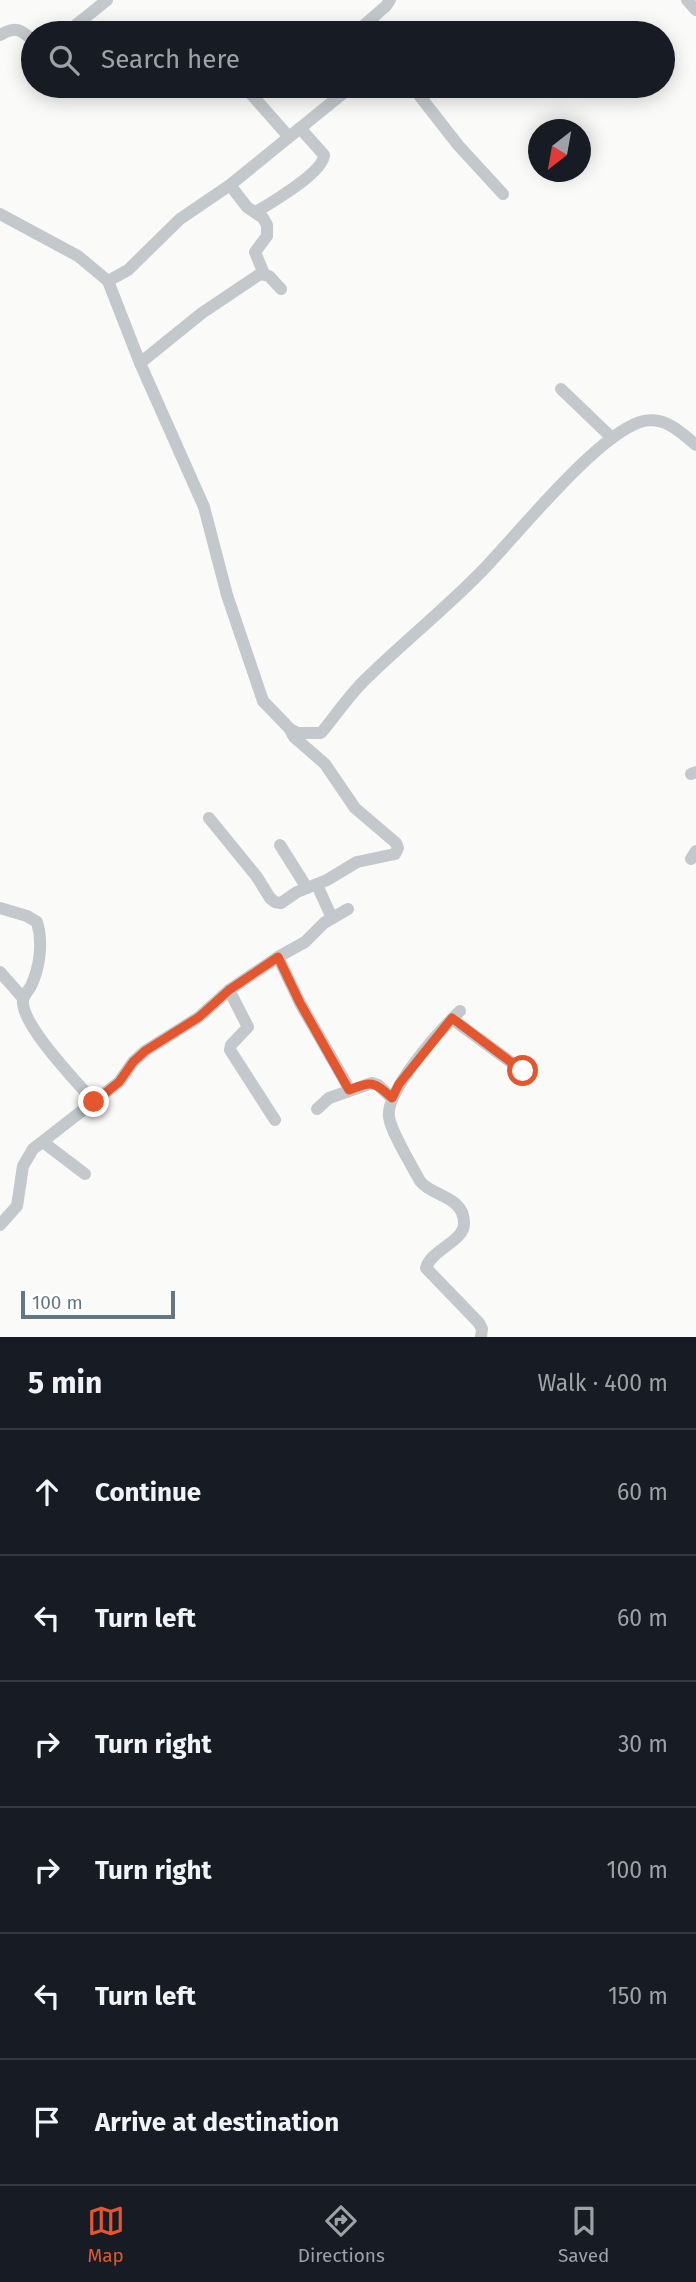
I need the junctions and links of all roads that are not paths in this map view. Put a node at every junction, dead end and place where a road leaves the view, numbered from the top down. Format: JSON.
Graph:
{"nodes":[{"id":1,"x":107,"y":0,"type":"edge"},
{"id":2,"x":390,"y":0,"type":"edge"},
{"id":3,"x":687,"y":0,"type":"edge"},
{"id":4,"x":696,"y":10,"type":"edge"},
{"id":5,"x":81,"y":21,"type":"edge"},
{"id":6,"x":369,"y":21,"type":"edge"},
{"id":7,"x":21,"y":30,"type":"edge"},
{"id":8,"x":0,"y":35,"type":"edge"},
{"id":9,"x":255,"y":98,"type":"edge"},
{"id":10,"x":337,"y":98,"type":"edge"},
{"id":11,"x":421,"y":98,"type":"edge"},
{"id":12,"x":300,"y":128,"type":"junction"},
{"id":13,"x":289,"y":137,"type":"junction"},
{"id":14,"x":230,"y":185,"type":"junction"},
{"id":15,"x":502,"y":194,"type":"dead end"},
{"id":16,"x":256,"y":212,"type":"junction"},
{"id":17,"x":0,"y":214,"type":"edge"},
{"id":18,"x":264,"y":274,"type":"junction"},
{"id":19,"x":108,"y":281,"type":"junction"},
{"id":20,"x":281,"y":289,"type":"dead end"},
{"id":21,"x":140,"y":363,"type":"junction"},
{"id":22,"x":561,"y":389,"type":"dead end"},
{"id":23,"x":612,"y":438,"type":"junction"},
{"id":24,"x":696,"y":444,"type":"edge"},
{"id":25,"x":290,"y":729,"type":"junction"},
{"id":26,"x":321,"y":733,"type":"junction"},
{"id":27,"x":316,"y":755,"type":"junction"},
{"id":28,"x":209,"y":818,"type":"dead end"},
{"id":29,"x":279,"y":845,"type":"dead end"},
{"id":30,"x":315,"y":888,"type":"junction"},
{"id":31,"x":0,"y":908,"type":"edge"},
{"id":32,"x":348,"y":909,"type":"dead end"},
{"id":33,"x":331,"y":918,"type":"junction"},
{"id":34,"x":278,"y":957,"type":"junction"},
{"id":35,"x":0,"y":972,"type":"edge"},
{"id":36,"x":229,"y":990,"type":"junction"},
{"id":37,"x":23,"y":998,"type":"junction"},
{"id":38,"x":523,"y":1071,"type":"dead end"},
{"id":39,"x":349,"y":1090,"type":"junction"},
{"id":40,"x":392,"y":1098,"type":"junction"},
{"id":41,"x":94,"y":1102,"type":"junction"},
{"id":42,"x":317,"y":1109,"type":"dead end"},
{"id":43,"x":275,"y":1120,"type":"dead end"},
{"id":44,"x":43,"y":1142,"type":"junction"},
{"id":45,"x":85,"y":1174,"type":"dead end"},
{"id":46,"x":0,"y":1225,"type":"edge"},
{"id":47,"x":481,"y":1337,"type":"edge"}],
"edges":[{"from":1,"to":5,"type":"street"},
{"from":2,"to":6,"type":"street"},
{"from":3,"to":4,"type":"street"},
{"from":7,"to":8,"type":"street"},
{"from":9,"to":13,"type":"street"},
{"from":10,"to":12,"type":"street"},
{"from":11,"to":15,"type":"street"},
{"from":12,"to":13,"type":"street"},
{"from":12,"to":16,"type":"street"},
{"from":13,"to":14,"type":"street"},
{"from":14,"to":16,"type":"street"},
{"from":14,"to":19,"type":"street"},
{"from":16,"to":18,"type":"street"},
{"from":17,"to":19,"type":"street"},
{"from":18,"to":20,"type":"street"},
{"from":18,"to":21,"type":"street"},
{"from":19,"to":21,"type":"street"},
{"from":21,"to":25,"type":"street"},
{"from":22,"to":23,"type":"street"},
{"from":23,"to":24,"type":"street"},
{"from":23,"to":26,"type":"street"},
{"from":25,"to":26,"type":"street"},
{"from":25,"to":27,"type":"street"},
{"from":26,"to":27,"type":"street"},
{"from":27,"to":30,"type":"street"},
{"from":28,"to":30,"type":"street"},
{"from":29,"to":30,"type":"street"},
{"from":30,"to":33,"type":"street"},
{"from":31,"to":37,"type":"street"},
{"from":32,"to":33,"type":"street"},
{"from":33,"to":34,"type":"street"},
{"from":34,"to":36,"type":"street"},
{"from":34,"to":39,"type":"street"},
{"from":35,"to":37,"type":"street"},
{"from":36,"to":41,"type":"street"},
{"from":36,"to":43,"type":"street"},
{"from":37,"to":41,"type":"street"},
{"from":38,"to":40,"type":"street"},
{"from":39,"to":40,"type":"street"},
{"from":39,"to":42,"type":"street"},
{"from":40,"to":47,"type":"street"},
{"from":41,"to":44,"type":"street"},
{"from":44,"to":45,"type":"street"},
{"from":44,"to":46,"type":"street"}]}
